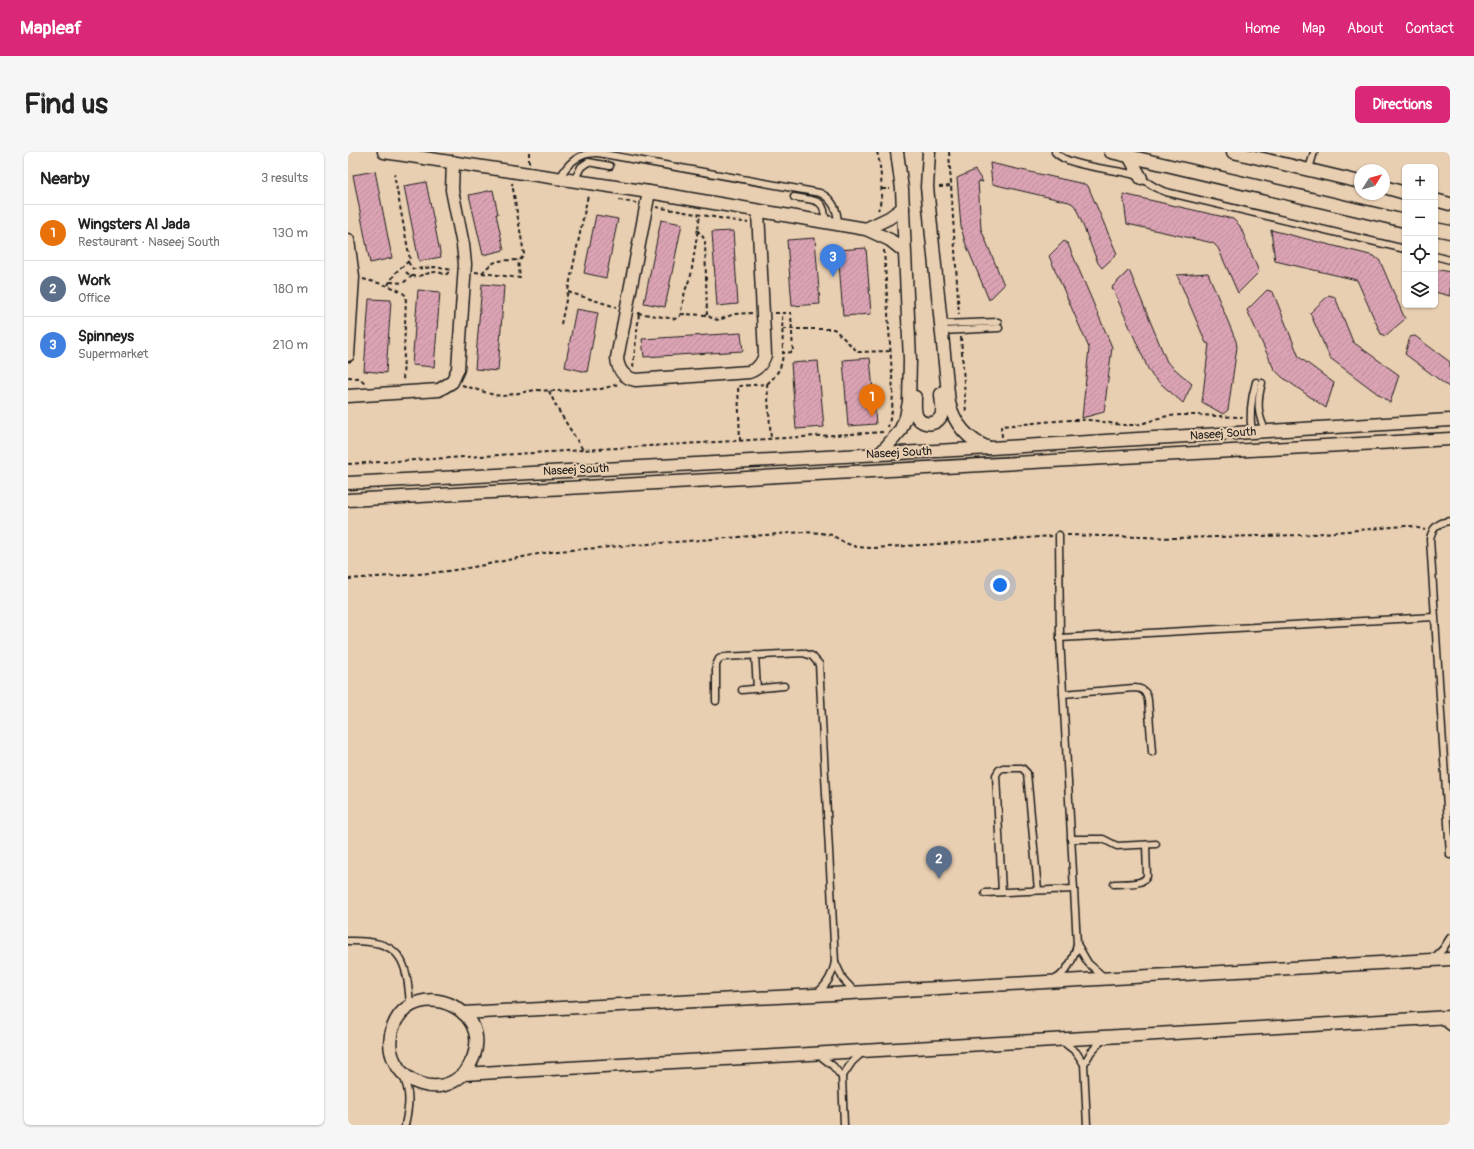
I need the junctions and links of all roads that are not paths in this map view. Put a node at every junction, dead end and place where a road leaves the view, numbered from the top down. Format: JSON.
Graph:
{"nodes":[{"id":1,"x":384,"y":152,"type":"edge"},
{"id":2,"x":897,"y":152,"type":"edge"},
{"id":3,"x":929,"y":152,"type":"edge"},
{"id":4,"x":1055,"y":152,"type":"edge"},
{"id":5,"x":1111,"y":152,"type":"edge"},
{"id":6,"x":1233,"y":152,"type":"edge"},
{"id":7,"x":1314,"y":152,"type":"edge"},
{"id":8,"x":1129,"y":156,"type":"junction"},
{"id":9,"x":452,"y":162,"type":"junction"},
{"id":10,"x":610,"y":166,"type":"dead end"},
{"id":11,"x":1309,"y":169,"type":"junction"},
{"id":12,"x":560,"y":178,"type":"junction"},
{"id":13,"x":1141,"y":178,"type":"junction"},
{"id":14,"x":574,"y":180,"type":"junction"},
{"id":15,"x":1354,"y":180,"type":"edge"},
{"id":16,"x":1390,"y":189,"type":"edge"},
{"id":17,"x":649,"y":192,"type":"junction"},
{"id":18,"x":1402,"y":192,"type":"edge"},
{"id":19,"x":794,"y":197,"type":"dead end"},
{"id":20,"x":1438,"y":201,"type":"edge"},
{"id":21,"x":1450,"y":204,"type":"edge"},
{"id":22,"x":903,"y":208,"type":"junction"},
{"id":23,"x":758,"y":211,"type":"junction"},
{"id":24,"x":1402,"y":220,"type":"edge"},
{"id":25,"x":825,"y":222,"type":"junction"},
{"id":26,"x":838,"y":225,"type":"junction"},
{"id":27,"x":866,"y":229,"type":"junction"},
{"id":28,"x":1438,"y":229,"type":"edge"},
{"id":29,"x":1450,"y":232,"type":"edge"},
{"id":30,"x":348,"y":240,"type":"edge"},
{"id":31,"x":1402,"y":247,"type":"edge"},
{"id":32,"x":904,"y":251,"type":"junction"},
{"id":33,"x":1438,"y":257,"type":"edge"},
{"id":34,"x":1450,"y":260,"type":"edge"},
{"id":35,"x":998,"y":325,"type":"dead end"},
{"id":36,"x":941,"y":327,"type":"junction"},
{"id":37,"x":348,"y":355,"type":"edge"},
{"id":38,"x":945,"y":362,"type":"junction"},
{"id":39,"x":910,"y":377,"type":"junction"},
{"id":40,"x":348,"y":396,"type":"edge"},
{"id":41,"x":1450,"y":420,"type":"edge"},
{"id":42,"x":1266,"y":431,"type":"junction"},
{"id":43,"x":1252,"y":432,"type":"junction"},
{"id":44,"x":1450,"y":439,"type":"edge"},
{"id":45,"x":994,"y":443,"type":"junction"},
{"id":46,"x":880,"y":454,"type":"junction"},
{"id":47,"x":348,"y":483,"type":"edge"},
{"id":48,"x":348,"y":500,"type":"edge"},
{"id":49,"x":1450,"y":521,"type":"edge"},
{"id":50,"x":1059,"y":535,"type":"road end"},
{"id":51,"x":1434,"y":617,"type":"junction"},
{"id":52,"x":1060,"y":638,"type":"junction"},
{"id":53,"x":756,"y":655,"type":"junction"},
{"id":54,"x":784,"y":686,"type":"dead end"},
{"id":55,"x":757,"y":689,"type":"junction"},
{"id":56,"x":742,"y":690,"type":"dead end"},
{"id":57,"x":1063,"y":694,"type":"junction"},
{"id":58,"x":716,"y":701,"type":"dead end"},
{"id":59,"x":1152,"y":752,"type":"dead end"},
{"id":60,"x":1071,"y":839,"type":"junction"},
{"id":61,"x":1156,"y":844,"type":"dead end"},
{"id":62,"x":1146,"y":845,"type":"junction"},
{"id":63,"x":1450,"y":855,"type":"edge"},
{"id":64,"x":1114,"y":884,"type":"dead end"},
{"id":65,"x":1074,"y":889,"type":"junction"},
{"id":66,"x":1038,"y":890,"type":"junction"},
{"id":67,"x":1002,"y":892,"type":"junction"},
{"id":68,"x":985,"y":893,"type":"dead end"},
{"id":69,"x":1450,"y":938,"type":"edge"},
{"id":70,"x":348,"y":941,"type":"edge"},
{"id":71,"x":1077,"y":944,"type":"junction"},
{"id":72,"x":1450,"y":959,"type":"edge"},
{"id":73,"x":1432,"y":960,"type":"junction"},
{"id":74,"x":835,"y":962,"type":"junction"},
{"id":75,"x":1105,"y":978,"type":"junction"},
{"id":76,"x":1054,"y":980,"type":"junction"},
{"id":77,"x":855,"y":992,"type":"junction"},
{"id":78,"x":816,"y":995,"type":"junction"},
{"id":79,"x":410,"y":1006,"type":"junction"},
{"id":80,"x":464,"y":1013,"type":"junction"},
{"id":81,"x":1437,"y":1017,"type":"junction"},
{"id":82,"x":1450,"y":1017,"type":"edge"},
{"id":83,"x":1450,"y":1027,"type":"edge"},
{"id":84,"x":1105,"y":1036,"type":"junction"},
{"id":85,"x":1059,"y":1039,"type":"junction"},
{"id":86,"x":866,"y":1050,"type":"junction"},
{"id":87,"x":816,"y":1053,"type":"junction"},
{"id":88,"x":1084,"y":1064,"type":"junction"},
{"id":89,"x":397,"y":1067,"type":"junction"},
{"id":90,"x":464,"y":1074,"type":"junction"},
{"id":91,"x":842,"y":1077,"type":"junction"},
{"id":92,"x":405,"y":1125,"type":"edge"},
{"id":93,"x":844,"y":1125,"type":"edge"},
{"id":94,"x":1086,"y":1125,"type":"edge"}],
"edges":[{"from":1,"to":9,"type":"street"},
{"from":2,"to":22,"type":"street"},
{"from":3,"to":36,"type":"street"},
{"from":4,"to":13,"type":"lane"},
{"from":5,"to":8,"type":"street"},
{"from":6,"to":11,"type":"street"},
{"from":7,"to":11,"type":"lane"},
{"from":8,"to":13,"type":"street"},
{"from":8,"to":24,"type":"street"},
{"from":9,"to":12,"type":"street"},
{"from":9,"to":40,"type":"street"},
{"from":10,"to":14,"type":"lane"},
{"from":11,"to":15,"type":"street"},
{"from":12,"to":14,"type":"street"},
{"from":12,"to":26,"type":"lane"},
{"from":13,"to":31,"type":"lane"},
{"from":14,"to":17,"type":"street"},
{"from":16,"to":18,"type":"street"},
{"from":17,"to":23,"type":"street"},
{"from":17,"to":23,"type":"street"},
{"from":19,"to":25,"type":"lane"},
{"from":20,"to":21,"type":"street"},
{"from":22,"to":27,"type":"street"},
{"from":22,"to":32,"type":"street"},
{"from":23,"to":25,"type":"street"},
{"from":25,"to":26,"type":"street"},
{"from":26,"to":27,"type":"street"},
{"from":27,"to":32,"type":"street"},
{"from":28,"to":29,"type":"street"},
{"from":30,"to":37,"type":"street"},
{"from":32,"to":39,"type":"street"},
{"from":33,"to":34,"type":"lane"},
{"from":35,"to":36,"type":"lane"},
{"from":36,"to":38,"type":"street"},
{"from":38,"to":39,"type":"street"},
{"from":38,"to":45,"type":"street"},
{"from":39,"to":46,"type":"street"},
{"from":41,"to":42,"type":"street","name":"Naseej South"},
{"from":42,"to":43,"type":"street","name":"Naseej South"},
{"from":42,"to":43,"type":"lane"},
{"from":43,"to":45,"type":"street","name":"Naseej South"},
{"from":44,"to":48,"type":"street"},
{"from":45,"to":46,"type":"street","name":"Naseej South"},
{"from":46,"to":47,"type":"street","name":"Naseej South"},
{"from":49,"to":51,"type":"lane"},
{"from":50,"to":52,"type":"lane"},
{"from":51,"to":52,"type":"lane"},
{"from":51,"to":63,"type":"lane"},
{"from":52,"to":57,"type":"lane"},
{"from":53,"to":55,"type":"lane"},
{"from":53,"to":58,"type":"lane"},
{"from":53,"to":74,"type":"lane"},
{"from":54,"to":55,"type":"lane"},
{"from":55,"to":56,"type":"lane"},
{"from":57,"to":59,"type":"lane"},
{"from":57,"to":60,"type":"lane"},
{"from":60,"to":62,"type":"lane"},
{"from":60,"to":65,"type":"lane"},
{"from":61,"to":62,"type":"lane"},
{"from":62,"to":64,"type":"lane"},
{"from":65,"to":66,"type":"lane"},
{"from":65,"to":71,"type":"lane"},
{"from":66,"to":67,"type":"lane"},
{"from":66,"to":67,"type":"lane"},
{"from":67,"to":68,"type":"lane"},
{"from":69,"to":73,"type":"lane"},
{"from":70,"to":79,"type":"lane"},
{"from":71,"to":75,"type":"lane"},
{"from":71,"to":76,"type":"lane"},
{"from":72,"to":73,"type":"street"},
{"from":73,"to":75,"type":"street"},
{"from":74,"to":77,"type":"lane"},
{"from":74,"to":78,"type":"lane"},
{"from":75,"to":76,"type":"street"},
{"from":76,"to":77,"type":"street"},
{"from":77,"to":78,"type":"street"},
{"from":78,"to":80,"type":"street"},
{"from":79,"to":80,"type":"street"},
{"from":79,"to":89,"type":"street"},
{"from":80,"to":90,"type":"street"},
{"from":81,"to":82,"type":"street"},
{"from":81,"to":83,"type":"lane"},
{"from":81,"to":84,"type":"street"},
{"from":84,"to":85,"type":"street"},
{"from":84,"to":88,"type":"lane"},
{"from":85,"to":86,"type":"street"},
{"from":85,"to":88,"type":"lane"},
{"from":86,"to":87,"type":"street"},
{"from":86,"to":91,"type":"lane"},
{"from":87,"to":90,"type":"street"},
{"from":87,"to":91,"type":"lane"},
{"from":88,"to":94,"type":"lane"},
{"from":89,"to":90,"type":"street"},
{"from":89,"to":92,"type":"lane"},
{"from":91,"to":93,"type":"lane"}]}
